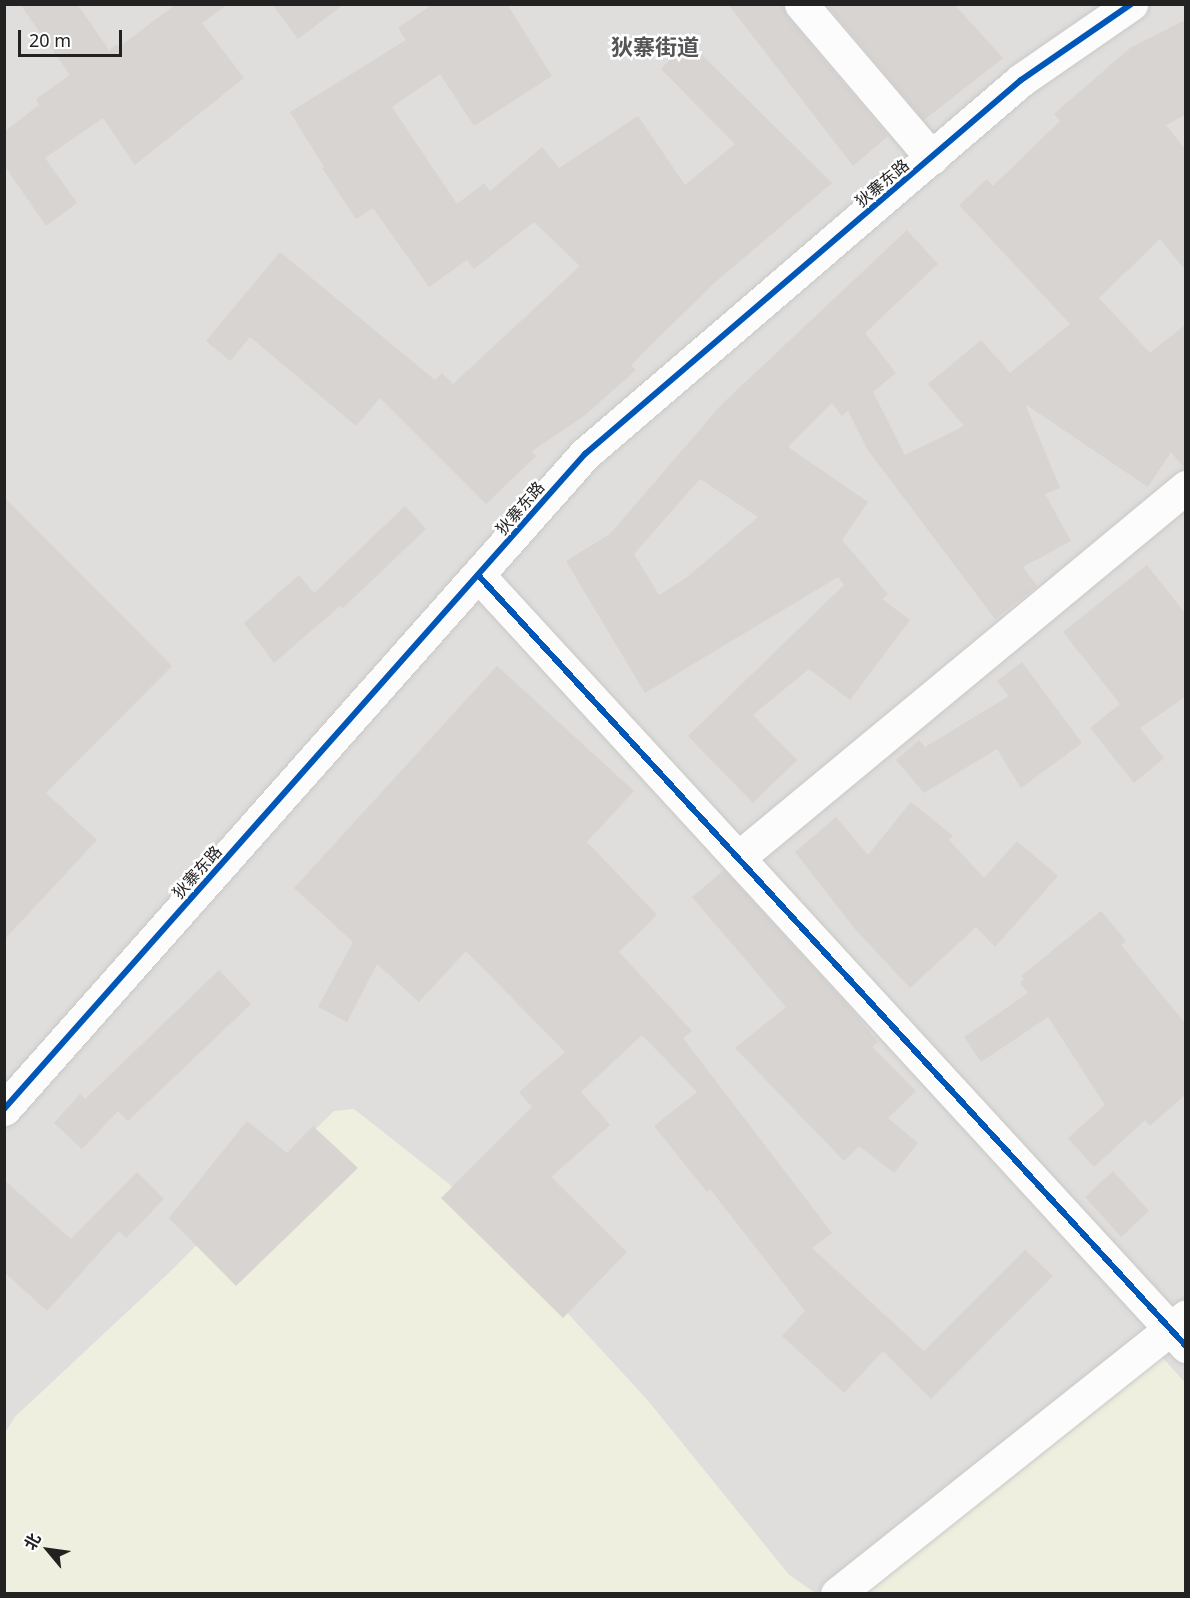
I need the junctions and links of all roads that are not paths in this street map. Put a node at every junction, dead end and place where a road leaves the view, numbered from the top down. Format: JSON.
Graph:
{"nodes":[{"id":1,"x":801,"y":4,"type":"edge"},
{"id":2,"x":1131,"y":4,"type":"edge"},
{"id":3,"x":932,"y":158,"type":"junction"},
{"id":4,"x":1185,"y":487,"type":"edge"},
{"id":5,"x":478,"y":575,"type":"junction"},
{"id":6,"x":738,"y":858,"type":"junction"},
{"id":7,"x":4,"y":1109,"type":"edge"},
{"id":8,"x":1180,"y":1330,"type":"edge"},
{"id":9,"x":837,"y":1593,"type":"edge"}],
"edges":[{"from":1,"to":3,"type":"street"},
{"from":2,"to":3,"type":"street","name":"狄寨东路"},
{"from":3,"to":5,"type":"street","name":"狄寨东路"},
{"from":4,"to":6,"type":"street"},
{"from":5,"to":6,"type":"street"},
{"from":5,"to":7,"type":"street","name":"狄寨东路"},
{"from":6,"to":8,"type":"street"},
{"from":8,"to":9,"type":"street"}]}
